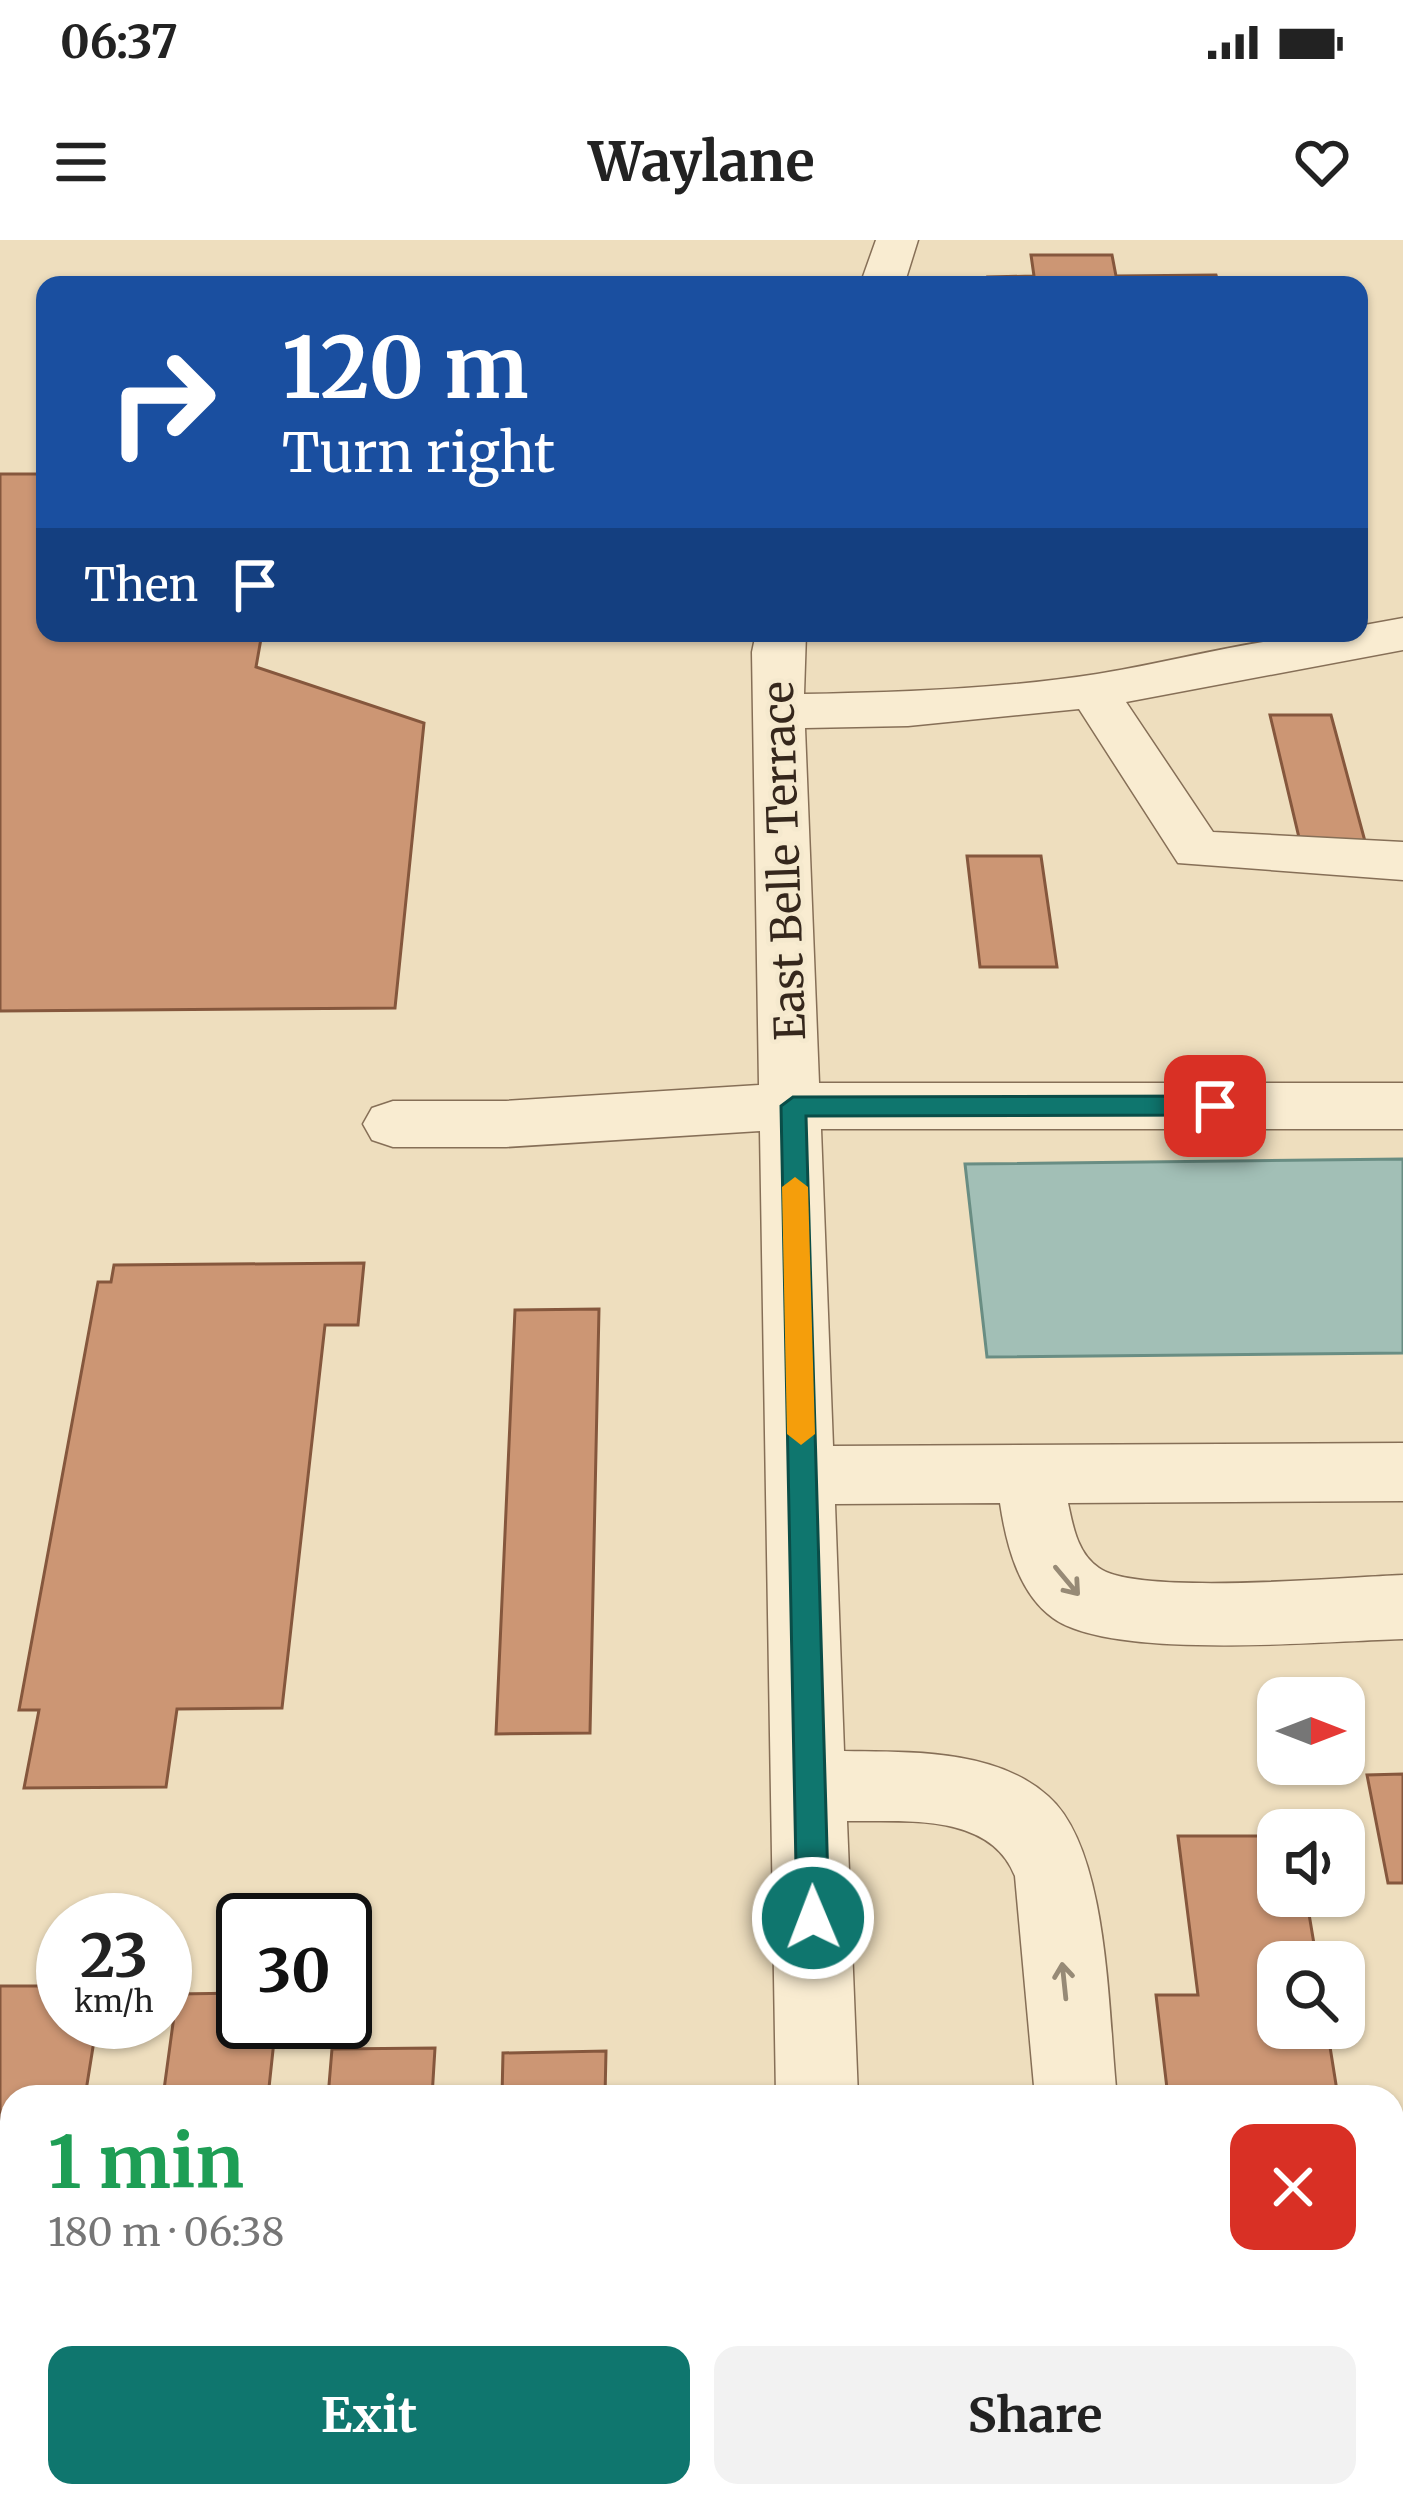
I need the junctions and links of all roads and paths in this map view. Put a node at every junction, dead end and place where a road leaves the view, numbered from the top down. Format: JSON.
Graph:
{"nodes":[{"id":1,"x":897,"y":240,"type":"edge"},
{"id":2,"x":886,"y":276,"type":"edge"},
{"id":3,"x":1403,"y":634,"type":"edge"},
{"id":4,"x":1368,"y":640,"type":"edge"},
{"id":5,"x":781,"y":642,"type":"edge"},
{"id":6,"x":1359,"y":642,"type":"edge"},
{"id":7,"x":1093,"y":691,"type":"junction"},
{"id":8,"x":779,"y":711,"type":"junction"},
{"id":9,"x":1403,"y":860,"type":"edge"},
{"id":10,"x":793,"y":1106,"type":"junction"},
{"id":11,"x":1403,"y":1106,"type":"edge"},
{"id":12,"x":393,"y":1124,"type":"dead end"},
{"id":13,"x":1403,"y":1472,"type":"edge"},
{"id":14,"x":1030,"y":1474,"type":"junction"},
{"id":15,"x":802,"y":1475,"type":"junction"},
{"id":16,"x":1403,"y":1607,"type":"edge"},
{"id":17,"x":809,"y":1785,"type":"junction"},
{"id":18,"x":817,"y":2085,"type":"edge"},
{"id":19,"x":1075,"y":2085,"type":"edge"}],
"edges":[{"from":1,"to":2,"type":"street"},
{"from":3,"to":4,"type":"street"},
{"from":5,"to":8,"type":"street","name":"East Belle Terrace"},
{"from":6,"to":7,"type":"street"},
{"from":7,"to":8,"type":"street"},
{"from":7,"to":9,"type":"street"},
{"from":8,"to":10,"type":"street","name":"East Belle Terrace"},
{"from":10,"to":11,"type":"street"},
{"from":10,"to":12,"type":"street"},
{"from":10,"to":15,"type":"street","name":"East Belle Terrace"},
{"from":13,"to":14,"type":"street"},
{"from":14,"to":15,"type":"street"},
{"from":14,"to":16,"type":"street","one_way":true},
{"from":15,"to":17,"type":"street","name":"East Belle Terrace"},
{"from":17,"to":18,"type":"street","name":"East Belle Terrace"},
{"from":19,"to":17,"type":"street","one_way":true}]}
